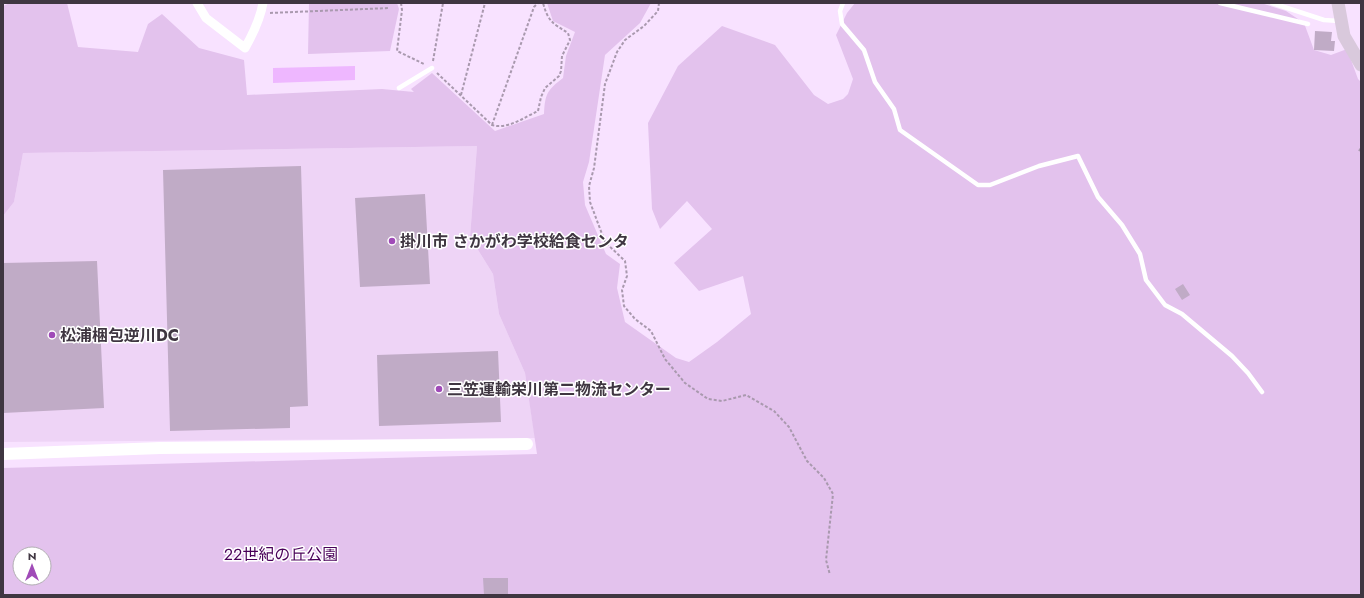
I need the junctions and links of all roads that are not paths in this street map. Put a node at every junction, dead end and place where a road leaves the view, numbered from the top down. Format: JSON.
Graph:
{"nodes":[{"id":1,"x":197,"y":3,"type":"edge"},
{"id":2,"x":263,"y":3,"type":"edge"},
{"id":3,"x":842,"y":3,"type":"edge"},
{"id":4,"x":1220,"y":3,"type":"edge"},
{"id":5,"x":1272,"y":3,"type":"edge"},
{"id":6,"x":1338,"y":3,"type":"edge"},
{"id":7,"x":1278,"y":4,"type":"edge"},
{"id":8,"x":1340,"y":22,"type":"junction"},
{"id":9,"x":1308,"y":24,"type":"dead end"},
{"id":10,"x":1361,"y":65,"type":"edge"},
{"id":11,"x":432,"y":68,"type":"road end"},
{"id":12,"x":399,"y":88,"type":"dead end"},
{"id":13,"x":1262,"y":392,"type":"dead end"},
{"id":14,"x":527,"y":444,"type":"dead end"},
{"id":15,"x":3,"y":454,"type":"edge"}],
"edges":[{"from":1,"to":2,"type":"street"},
{"from":3,"to":13,"type":"lane"},
{"from":4,"to":9,"type":"lane"},
{"from":5,"to":7,"type":"lane"},
{"from":6,"to":8,"type":"main road"},
{"from":7,"to":8,"type":"lane"},
{"from":8,"to":10,"type":"main road"},
{"from":11,"to":12,"type":"lane"},
{"from":14,"to":15,"type":"street"}]}
